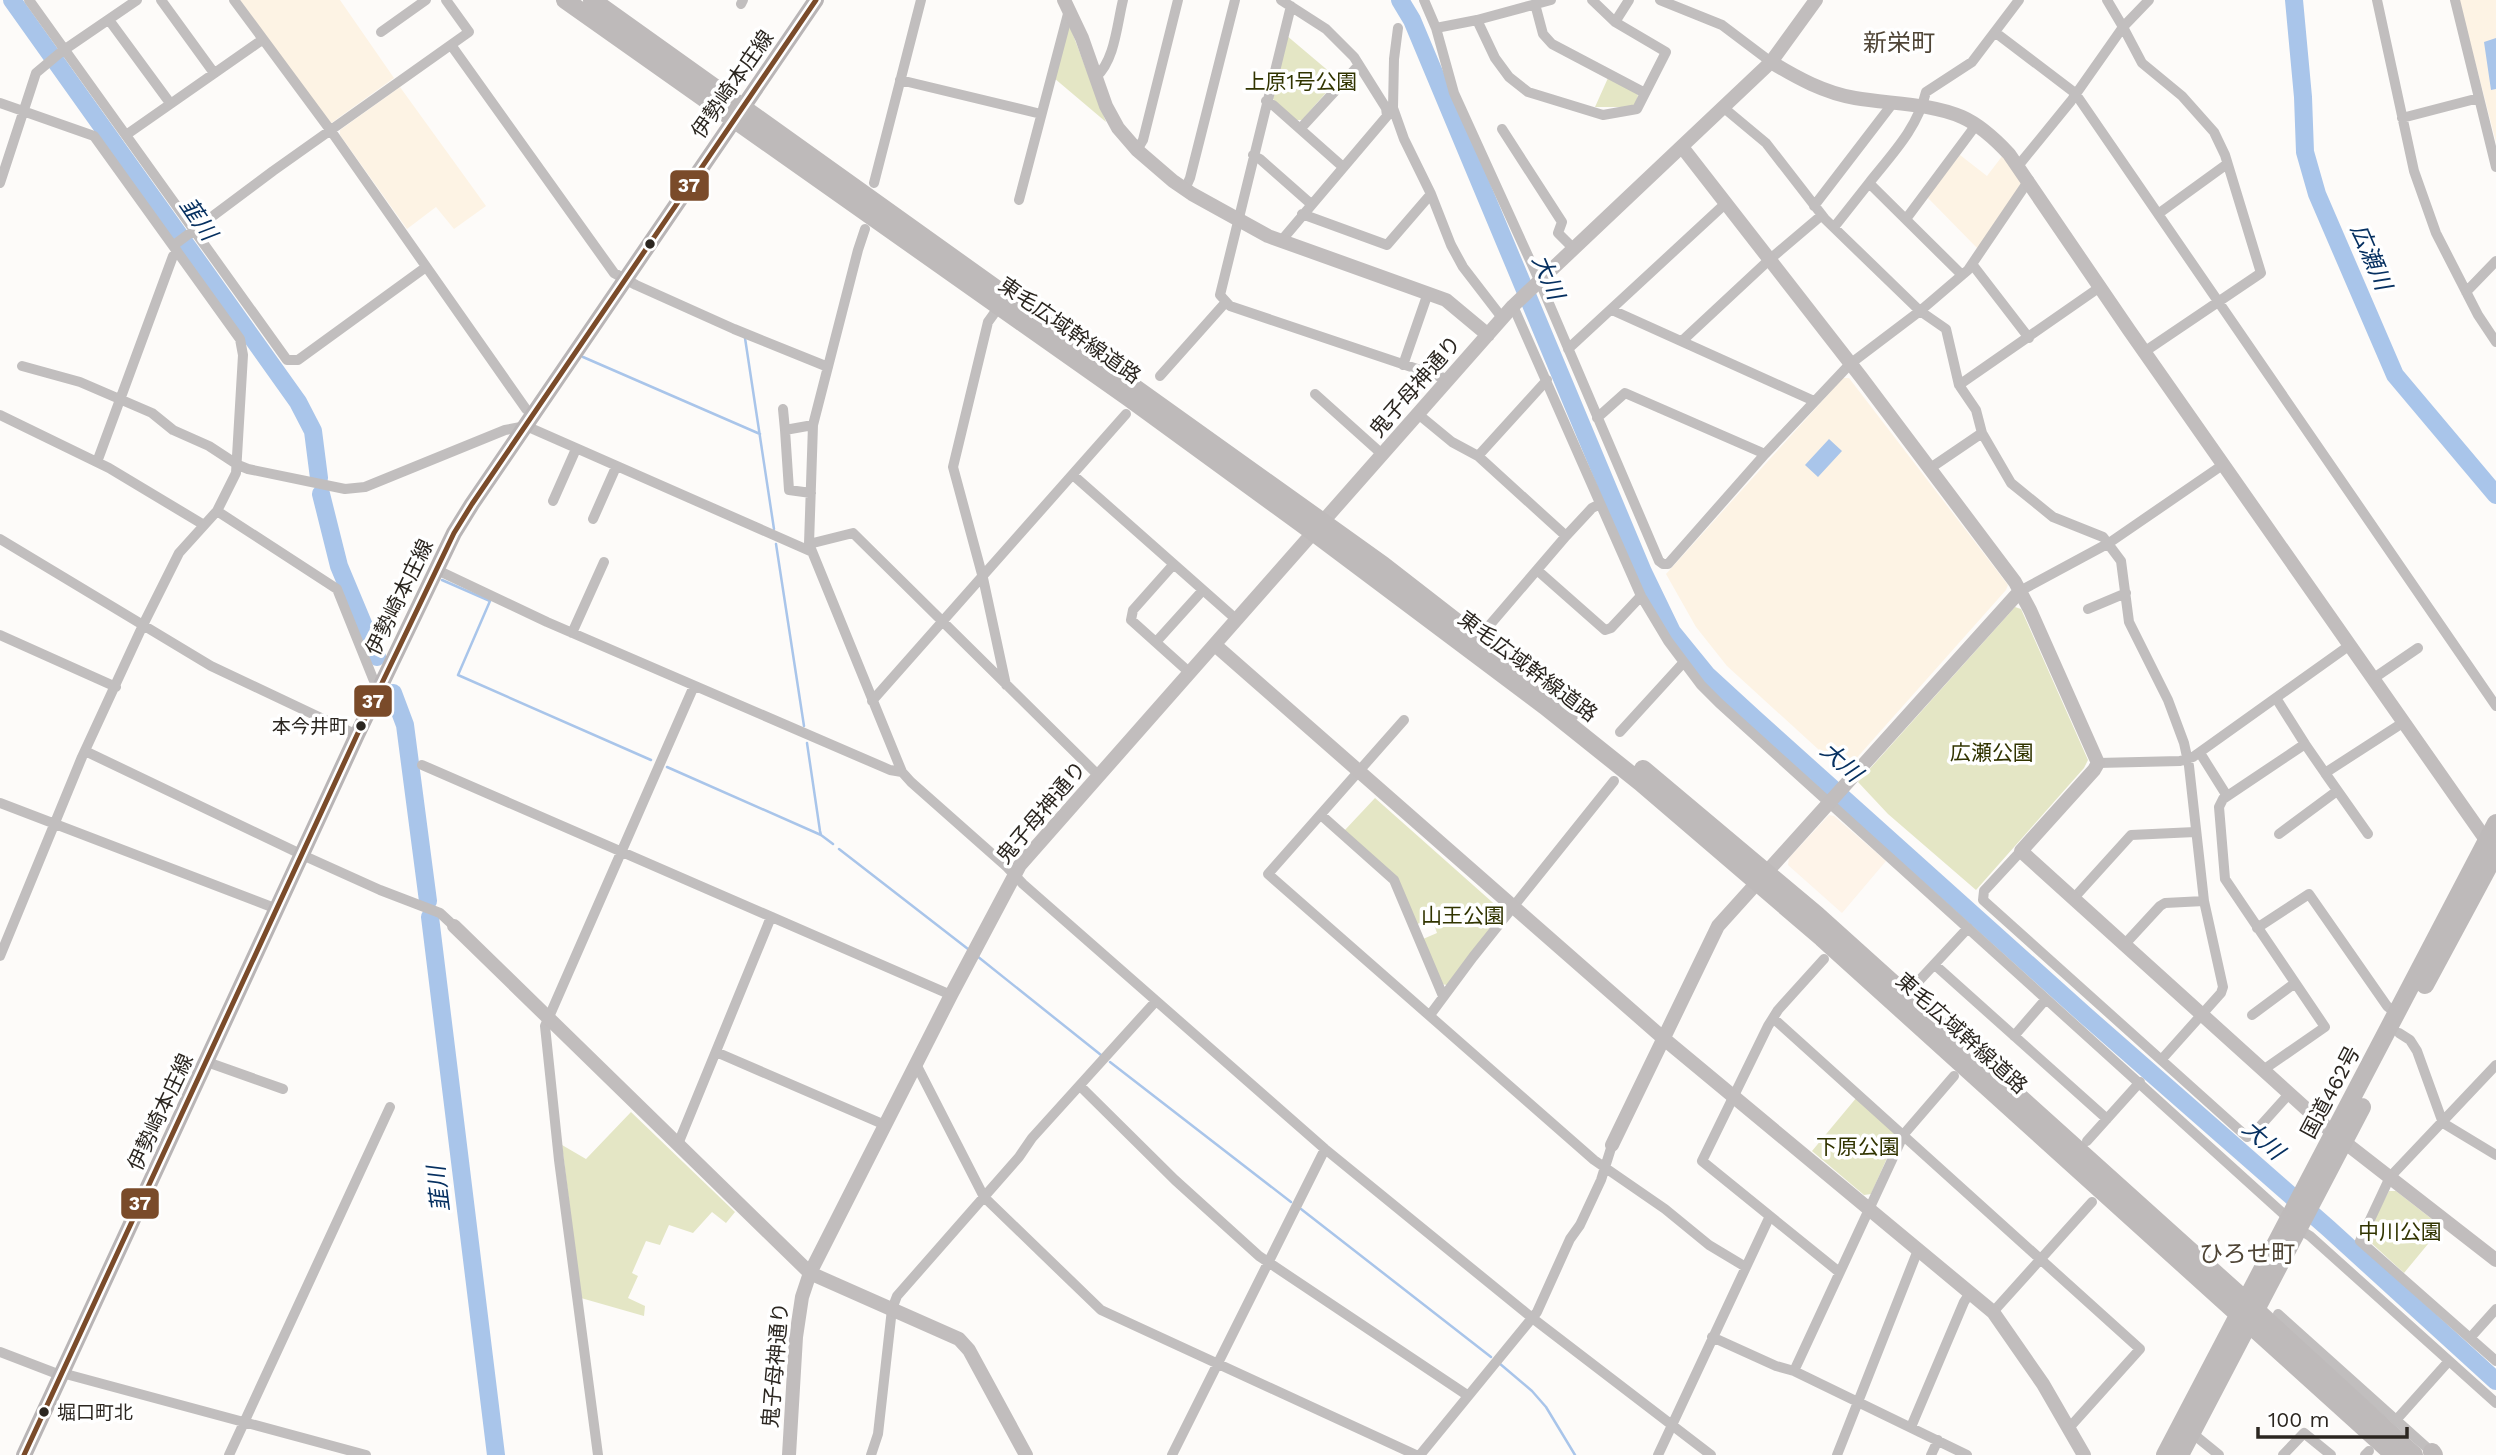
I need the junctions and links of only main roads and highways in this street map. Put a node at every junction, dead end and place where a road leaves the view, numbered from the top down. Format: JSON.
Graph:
{"nodes":[{"id":1,"x":565,"y":0,"type":"edge"},
{"id":2,"x":592,"y":0,"type":"edge"},
{"id":3,"x":816,"y":0,"type":"edge"},
{"id":4,"x":738,"y":113,"type":"junction"},
{"id":5,"x":1318,"y":527,"type":"junction"},
{"id":6,"x":2496,"y":823,"type":"edge"},
{"id":7,"x":2494,"y":851,"type":"edge"},
{"id":8,"x":2339,"y":1138,"type":"junction"},
{"id":9,"x":2247,"y":1312,"type":"junction"},
{"id":10,"x":2329,"y":1378,"type":"junction"},
{"id":11,"x":2362,"y":1388,"type":"road end"},
{"id":12,"x":24,"y":1455,"type":"edge"},
{"id":13,"x":2165,"y":1455,"type":"edge"},
{"id":14,"x":2180,"y":1455,"type":"edge"},
{"id":15,"x":2394,"y":1455,"type":"edge"},
{"id":16,"x":2414,"y":1455,"type":"edge"}],
"edges":[{"from":1,"to":4,"type":"highway","name":"東毛広域幹線道路"},
{"from":2,"to":4,"type":"highway","name":"東毛広域幹線道路"},
{"from":3,"to":4,"type":"main road","name":"伊勢崎本庄線"},
{"from":4,"to":5,"type":"highway","name":"東毛広域幹線道路"},
{"from":4,"to":5,"type":"highway","name":"東毛広域幹線道路"},
{"from":4,"to":12,"type":"main road","name":"伊勢崎本庄線"},
{"from":5,"to":9,"type":"highway","name":"東毛広域幹線道路"},
{"from":6,"to":7,"type":"highway","name":"国道462号"},
{"from":7,"to":8,"type":"highway","name":"国道462号"},
{"from":7,"to":8,"type":"highway","name":"国道462号"},
{"from":8,"to":9,"type":"highway","name":"国道462号"},
{"from":9,"to":10,"type":"highway","name":"東毛広域幹線道路"},
{"from":9,"to":13,"type":"highway","name":"国道462号"},
{"from":9,"to":14,"type":"highway","name":"国道462号"},
{"from":9,"to":15,"type":"highway","name":"東毛広域幹線道路"},
{"from":10,"to":11,"type":"highway"},
{"from":10,"to":16,"type":"highway","name":"東毛広域幹線道路"}]}
